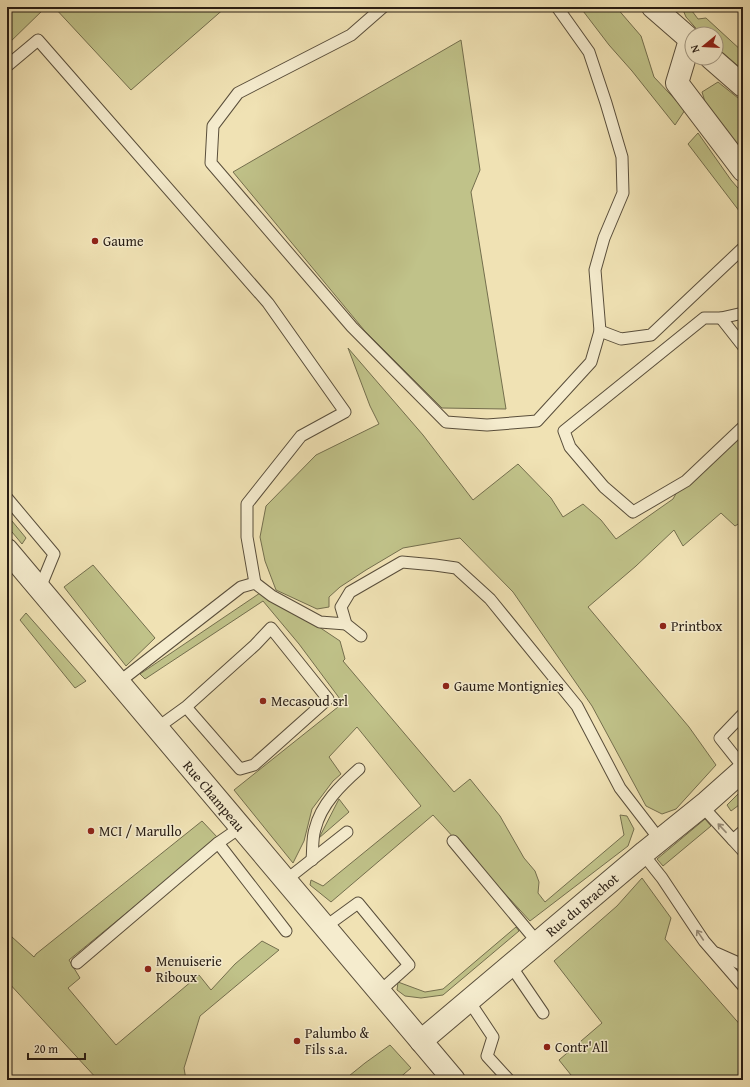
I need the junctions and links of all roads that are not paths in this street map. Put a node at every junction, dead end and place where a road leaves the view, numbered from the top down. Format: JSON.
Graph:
{"nodes":[{"id":1,"x":383,"y":7,"type":"edge"},
{"id":2,"x":557,"y":7,"type":"edge"},
{"id":3,"x":653,"y":7,"type":"edge"},
{"id":4,"x":684,"y":35,"type":"edge"},
{"id":5,"x":684,"y":61,"type":"edge"},
{"id":6,"x":7,"y":66,"type":"edge"},
{"id":7,"x":720,"y":66,"type":"edge"},
{"id":8,"x":743,"y":86,"type":"edge"},
{"id":9,"x":743,"y":170,"type":"edge"},
{"id":10,"x":743,"y":248,"type":"edge"},
{"id":11,"x":743,"y":313,"type":"edge"},
{"id":12,"x":721,"y":318,"type":"junction"},
{"id":13,"x":600,"y":331,"type":"junction"},
{"id":14,"x":743,"y":346,"type":"edge"},
{"id":15,"x":743,"y":427,"type":"edge"},
{"id":16,"x":7,"y":498,"type":"edge"},
{"id":17,"x":7,"y":550,"type":"edge"},
{"id":18,"x":255,"y":583,"type":"junction"},
{"id":19,"x":40,"y":588,"type":"junction"},
{"id":20,"x":346,"y":624,"type":"junction"},
{"id":21,"x":361,"y":636,"type":"dead end"},
{"id":22,"x":119,"y":682,"type":"junction"},
{"id":23,"x":186,"y":707,"type":"junction"},
{"id":24,"x":743,"y":714,"type":"edge"},
{"id":25,"x":157,"y":728,"type":"junction"},
{"id":26,"x":743,"y":766,"type":"edge"},
{"id":27,"x":359,"y":769,"type":"dead end"},
{"id":28,"x":743,"y":770,"type":"edge"},
{"id":29,"x":702,"y":806,"type":"junction"},
{"id":30,"x":241,"y":828,"type":"junction"},
{"id":31,"x":743,"y":831,"type":"edge"},
{"id":32,"x":347,"y":832,"type":"dead end"},
{"id":33,"x":453,"y":840,"type":"dead end"},
{"id":34,"x":733,"y":840,"type":"junction"},
{"id":35,"x":218,"y":843,"type":"junction"},
{"id":36,"x":652,"y":847,"type":"junction"},
{"id":37,"x":743,"y":852,"type":"edge"},
{"id":38,"x":312,"y":860,"type":"junction"},
{"id":39,"x":286,"y":880,"type":"junction"},
{"id":40,"x":325,"y":927,"type":"junction"},
{"id":41,"x":286,"y":931,"type":"dead end"},
{"id":42,"x":538,"y":943,"type":"junction"},
{"id":43,"x":714,"y":952,"type":"junction"},
{"id":44,"x":78,"y":963,"type":"dead end"},
{"id":45,"x":743,"y":964,"type":"edge"},
{"id":46,"x":511,"y":966,"type":"junction"},
{"id":47,"x":743,"y":986,"type":"edge"},
{"id":48,"x":380,"y":992,"type":"junction"},
{"id":49,"x":470,"y":1001,"type":"junction"},
{"id":50,"x":543,"y":1013,"type":"dead end"},
{"id":51,"x":422,"y":1041,"type":"junction"},
{"id":52,"x":454,"y":1080,"type":"edge"},
{"id":53,"x":509,"y":1080,"type":"edge"}],
"edges":[{"from":1,"to":13,"type":"lane"},
{"from":2,"to":13,"type":"lane"},
{"from":3,"to":4,"type":"street"},
{"from":5,"to":9,"type":"street"},
{"from":6,"to":18,"type":"lane"},
{"from":7,"to":8,"type":"street"},
{"from":10,"to":13,"type":"lane"},
{"from":11,"to":12,"type":"lane"},
{"from":12,"to":14,"type":"lane"},
{"from":12,"to":15,"type":"lane"},
{"from":16,"to":19,"type":"lane"},
{"from":17,"to":19,"type":"street","name":"Rue Champeau"},
{"from":18,"to":20,"type":"lane"},
{"from":18,"to":22,"type":"lane"},
{"from":19,"to":22,"type":"street","name":"Rue Champeau"},
{"from":20,"to":21,"type":"lane"},
{"from":20,"to":36,"type":"lane"},
{"from":22,"to":25,"type":"street","name":"Rue Champeau"},
{"from":23,"to":23,"type":"lane"},
{"from":23,"to":25,"type":"lane"},
{"from":24,"to":26,"type":"lane"},
{"from":25,"to":30,"type":"street","name":"Rue Champeau"},
{"from":27,"to":38,"type":"lane"},
{"from":28,"to":29,"type":"street","name":"Rue du Brachot"},
{"from":34,"to":29,"type":"lane","one_way":true},
{"from":29,"to":36,"type":"street","name":"Rue du Brachot"},
{"from":30,"to":35,"type":"lane"},
{"from":30,"to":39,"type":"street","name":"Rue Champeau"},
{"from":31,"to":34,"type":"lane"},
{"from":32,"to":38,"type":"lane"},
{"from":33,"to":42,"type":"lane"},
{"from":34,"to":37,"type":"lane"},
{"from":35,"to":41,"type":"lane"},
{"from":35,"to":44,"type":"lane"},
{"from":36,"to":42,"type":"street","name":"Rue du Brachot"},
{"from":43,"to":36,"type":"lane","one_way":true},
{"from":38,"to":39,"type":"lane"},
{"from":39,"to":40,"type":"street","name":"Rue Champeau"},
{"from":40,"to":48,"type":"street","name":"Rue Champeau"},
{"from":40,"to":48,"type":"lane"},
{"from":42,"to":46,"type":"street","name":"Rue du Brachot"},
{"from":43,"to":45,"type":"lane"},
{"from":43,"to":47,"type":"lane"},
{"from":46,"to":49,"type":"street","name":"Rue du Brachot"},
{"from":46,"to":50,"type":"lane"},
{"from":48,"to":51,"type":"street","name":"Rue Champeau"},
{"from":49,"to":51,"type":"street","name":"Rue du Brachot"},
{"from":49,"to":53,"type":"lane"},
{"from":51,"to":52,"type":"street","name":"Rue Champeau"}]}
